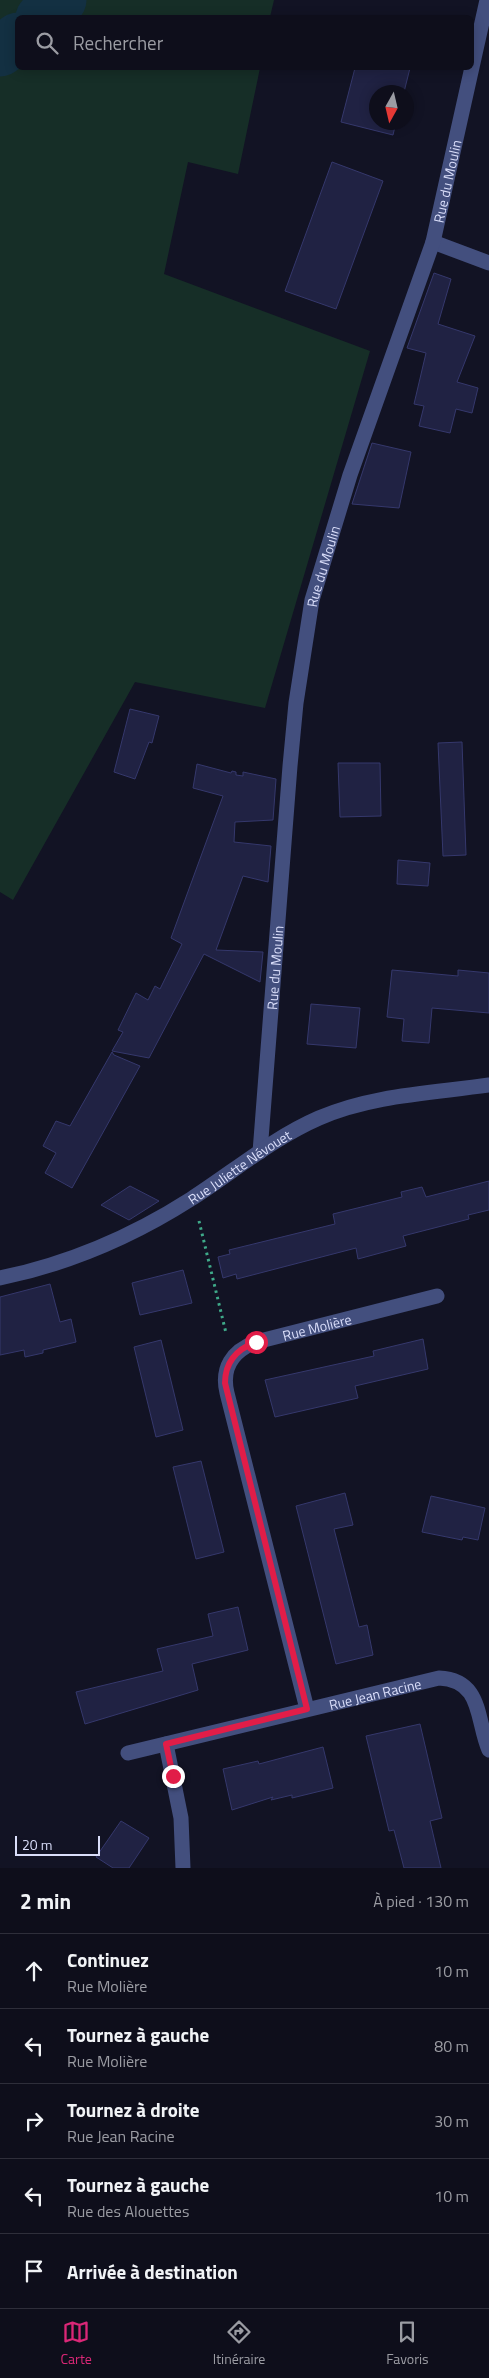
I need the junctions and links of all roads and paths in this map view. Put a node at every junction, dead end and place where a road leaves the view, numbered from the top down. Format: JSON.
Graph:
{"nodes":[{"id":1,"x":487,"y":0,"type":"edge"},
{"id":2,"x":474,"y":57,"type":"edge"},
{"id":3,"x":471,"y":70,"type":"edge"},
{"id":4,"x":432,"y":242,"type":"junction"},
{"id":5,"x":489,"y":263,"type":"edge"},
{"id":6,"x":489,"y":1085,"type":"edge"},
{"id":7,"x":260,"y":1152,"type":"junction"},
{"id":8,"x":193,"y":1198,"type":"junction"},
{"id":9,"x":0,"y":1278,"type":"edge"},
{"id":10,"x":437,"y":1296,"type":"dead end"},
{"id":11,"x":232,"y":1357,"type":"junction"},
{"id":12,"x":307,"y":1709,"type":"junction"},
{"id":13,"x":166,"y":1744,"type":"junction"},
{"id":14,"x":489,"y":1750,"type":"edge"},
{"id":15,"x":128,"y":1753,"type":"dead end"},
{"id":16,"x":184,"y":1868,"type":"edge"}],
"edges":[{"from":1,"to":2,"type":"street","name":"Rue du Moulin"},
{"from":3,"to":4,"type":"street","name":"Rue du Moulin"},
{"from":4,"to":5,"type":"street"},
{"from":4,"to":7,"type":"street","name":"Rue du Moulin"},
{"from":6,"to":7,"type":"street","name":"Rue Juliette Névouet"},
{"from":7,"to":8,"type":"street","name":"Rue Juliette Névouet"},
{"from":8,"to":9,"type":"street","name":"Rue Juliette Névouet"},
{"from":8,"to":11,"type":"path"},
{"from":10,"to":11,"type":"street","name":"Rue Molière"},
{"from":11,"to":12,"type":"street"},
{"from":12,"to":13,"type":"street","name":"Rue Jean Racine"},
{"from":12,"to":14,"type":"street","name":"Rue Jean Racine"},
{"from":13,"to":15,"type":"street","name":"Rue Jean Racine"},
{"from":13,"to":16,"type":"street"}]}
